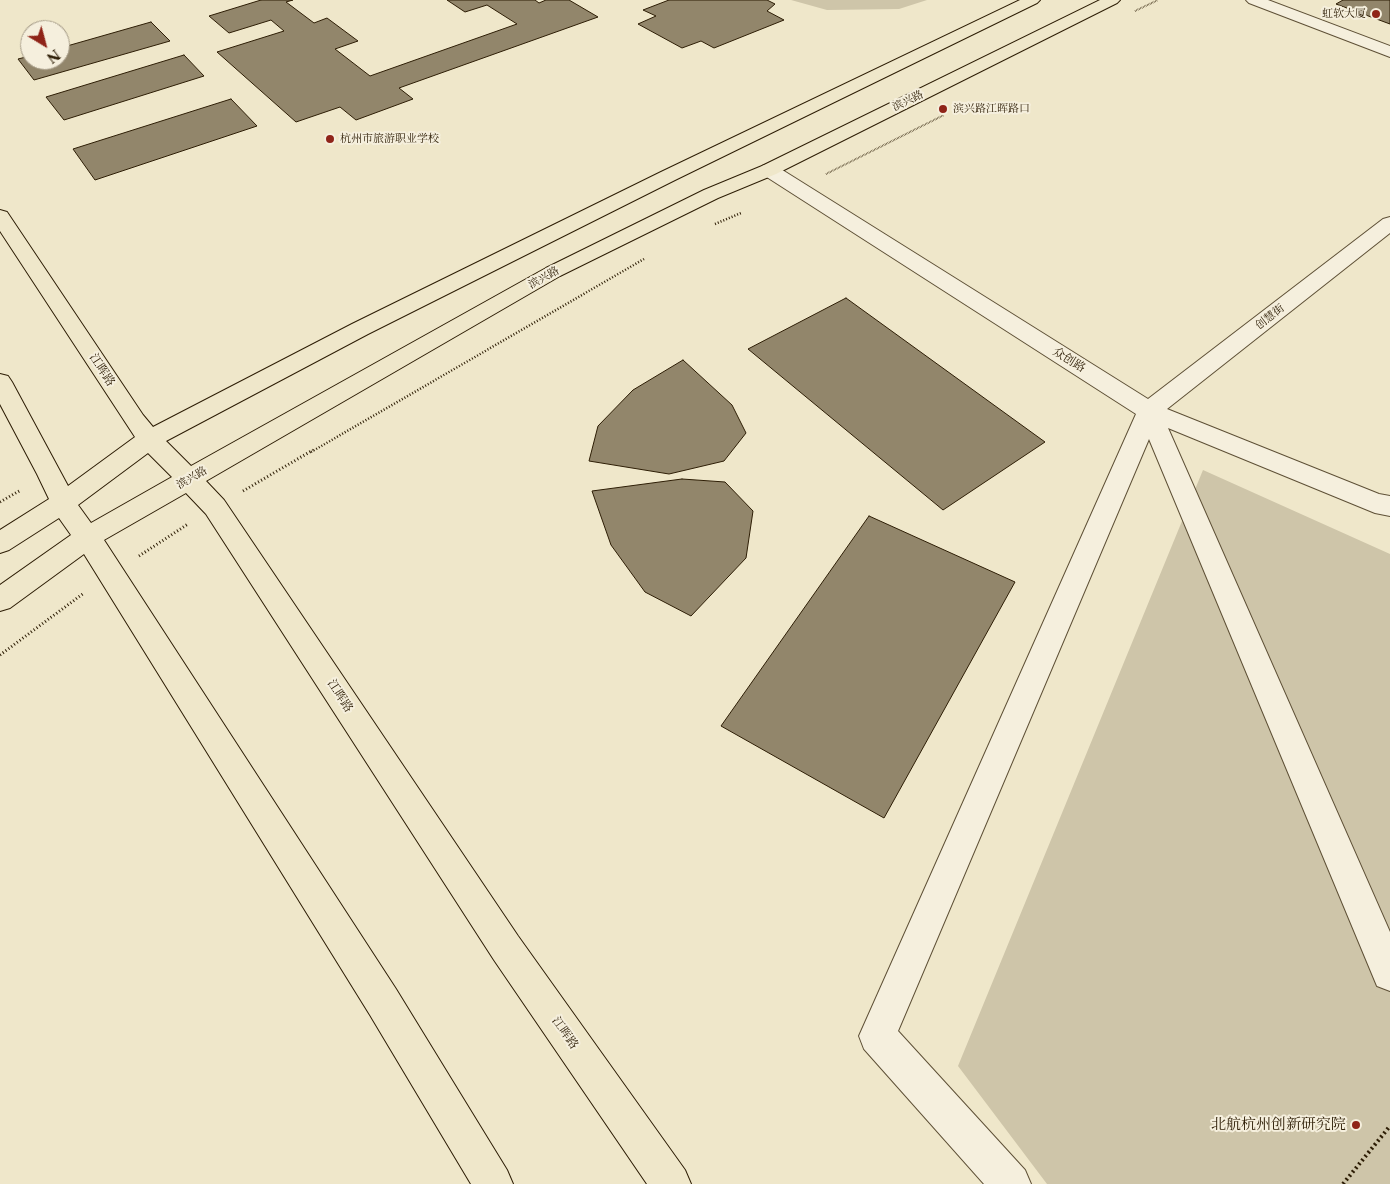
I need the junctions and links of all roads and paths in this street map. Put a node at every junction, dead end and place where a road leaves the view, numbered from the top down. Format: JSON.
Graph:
{"nodes":[{"id":1,"x":1032,"y":0,"type":"edge"},
{"id":2,"x":1112,"y":0,"type":"edge"},
{"id":3,"x":1158,"y":0,"type":"edge"},
{"id":4,"x":1254,"y":0,"type":"edge"},
{"id":5,"x":1132,"y":12,"type":"dead end"},
{"id":6,"x":1390,"y":52,"type":"edge"},
{"id":7,"x":952,"y":111,"type":"dead end"},
{"id":8,"x":769,"y":170,"type":"junction"},
{"id":9,"x":797,"y":187,"type":"junction"},
{"id":10,"x":0,"y":216,"type":"edge"},
{"id":11,"x":1390,"y":223,"type":"edge"},
{"id":12,"x":712,"y":226,"type":"dead end"},
{"id":13,"x":652,"y":254,"type":"dead end"},
{"id":14,"x":0,"y":382,"type":"edge"},
{"id":15,"x":1149,"y":411,"type":"junction"},
{"id":16,"x":150,"y":439,"type":"junction"},
{"id":17,"x":189,"y":480,"type":"junction"},
{"id":18,"x":63,"y":503,"type":"junction"},
{"id":19,"x":1390,"y":506,"type":"edge"},
{"id":20,"x":215,"y":507,"type":"junction"},
{"id":21,"x":88,"y":537,"type":"junction"},
{"id":22,"x":0,"y":543,"type":"edge"},
{"id":23,"x":112,"y":573,"type":"junction"},
{"id":24,"x":0,"y":600,"type":"edge"},
{"id":25,"x":0,"y":655,"type":"edge"},
{"id":26,"x":1390,"y":973,"type":"edge"},
{"id":27,"x":1390,"y":1126,"type":"edge"},
{"id":28,"x":493,"y":1184,"type":"edge"},
{"id":29,"x":671,"y":1184,"type":"edge"},
{"id":30,"x":1011,"y":1184,"type":"edge"},
{"id":31,"x":1343,"y":1184,"type":"edge"}],
"edges":[{"from":1,"to":16,"type":"main road"},
{"from":2,"to":8,"type":"main road","name":"滨兴路"},
{"from":3,"to":5,"type":"path"},
{"from":4,"to":6,"type":"street"},
{"from":7,"to":9,"type":"path"},
{"from":8,"to":9,"type":"street","name":"众创路"},
{"from":8,"to":17,"type":"main road","name":"滨兴路"},
{"from":9,"to":12,"type":"path"},
{"from":9,"to":15,"type":"street","name":"众创路"},
{"from":10,"to":16,"type":"main road","name":"江晖路"},
{"from":11,"to":15,"type":"street","name":"创慧街"},
{"from":13,"to":20,"type":"path"},
{"from":14,"to":18,"type":"main road"},
{"from":15,"to":19,"type":"street","name":"众创路"},
{"from":15,"to":26,"type":"street"},
{"from":15,"to":30,"type":"street"},
{"from":16,"to":17,"type":"main road","name":"江晖路"},
{"from":16,"to":18,"type":"main road"},
{"from":17,"to":20,"type":"main road","name":"江晖路"},
{"from":17,"to":21,"type":"main road","name":"滨兴路"},
{"from":18,"to":21,"type":"main road"},
{"from":18,"to":22,"type":"main road"},
{"from":20,"to":23,"type":"path"},
{"from":20,"to":29,"type":"main road","name":"江晖路"},
{"from":21,"to":23,"type":"main road"},
{"from":21,"to":24,"type":"main road","name":"滨兴路"},
{"from":23,"to":25,"type":"path"},
{"from":23,"to":28,"type":"main road"},
{"from":27,"to":31,"type":"path"}]}
